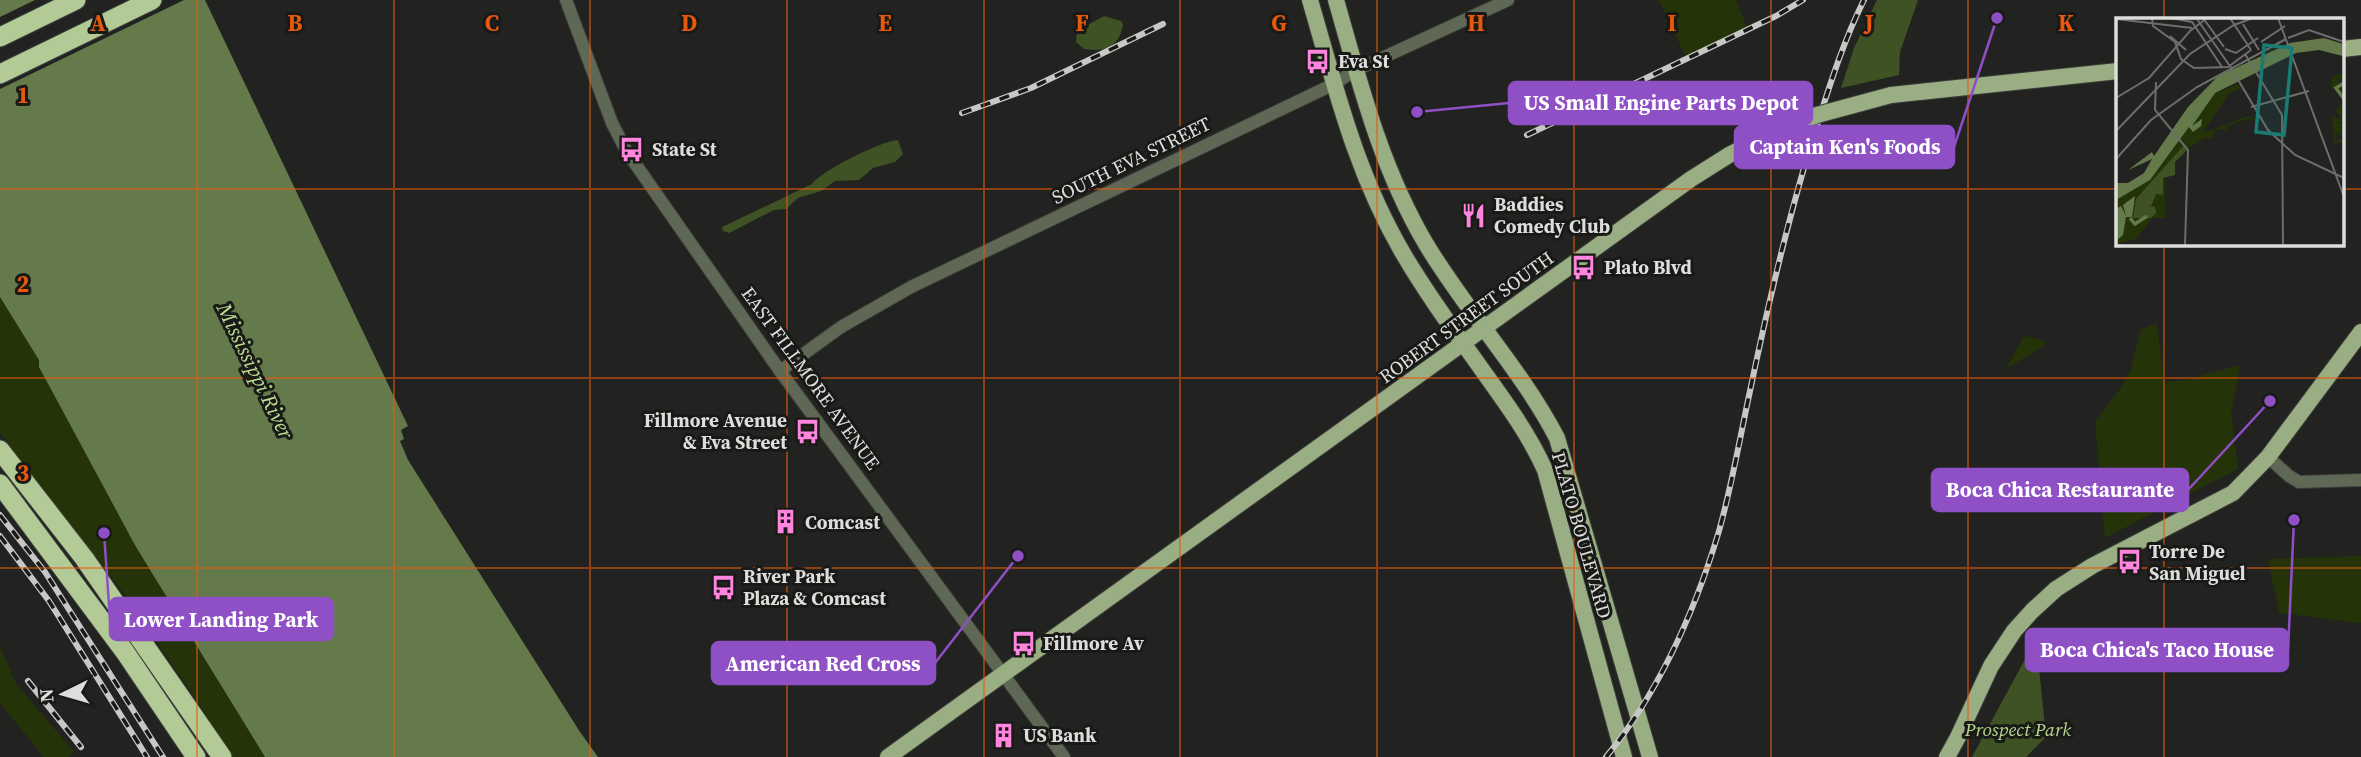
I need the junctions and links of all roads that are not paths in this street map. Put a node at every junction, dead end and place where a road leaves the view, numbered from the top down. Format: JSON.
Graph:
{"nodes":[{"id":1,"x":76,"y":0,"type":"edge"},
{"id":2,"x":152,"y":0,"type":"edge"},
{"id":3,"x":566,"y":0,"type":"edge"},
{"id":4,"x":1310,"y":0,"type":"edge"},
{"id":5,"x":1336,"y":0,"type":"edge"},
{"id":6,"x":1508,"y":0,"type":"edge"},
{"id":7,"x":0,"y":37,"type":"edge"},
{"id":8,"x":1356,"y":70,"type":"junction"},
{"id":9,"x":2116,"y":71,"type":"edge"},
{"id":10,"x":0,"y":74,"type":"edge"},
{"id":11,"x":1334,"y":84,"type":"junction"},
{"id":12,"x":1483,"y":330,"type":"junction"},
{"id":13,"x":2361,"y":332,"type":"edge"},
{"id":14,"x":1464,"y":344,"type":"junction"},
{"id":15,"x":780,"y":370,"type":"junction"},
{"id":16,"x":0,"y":450,"type":"edge"},
{"id":17,"x":2268,"y":457,"type":"junction"},
{"id":18,"x":2361,"y":480,"type":"edge"},
{"id":19,"x":0,"y":484,"type":"edge"},
{"id":20,"x":1003,"y":673,"type":"junction"},
{"id":21,"x":196,"y":757,"type":"edge"},
{"id":22,"x":222,"y":757,"type":"edge"},
{"id":23,"x":888,"y":757,"type":"edge"},
{"id":24,"x":1064,"y":757,"type":"edge"},
{"id":25,"x":1624,"y":757,"type":"edge"},
{"id":26,"x":1650,"y":757,"type":"edge"},
{"id":27,"x":1947,"y":757,"type":"edge"}],
"edges":[{"from":1,"to":7,"type":"highway"},
{"from":2,"to":10,"type":"highway"},
{"from":3,"to":15,"type":"street","name":"EAST FILLMORE AVENUE"},
{"from":4,"to":11,"type":"main road","name":"PLATO BOULEVARD"},
{"from":5,"to":8,"type":"main road","name":"PLATO BOULEVARD"},
{"from":6,"to":8,"type":"street","name":"SOUTH EVA STREET"},
{"from":8,"to":11,"type":"street","name":"SOUTH EVA STREET"},
{"from":8,"to":12,"type":"main road","name":"PLATO BOULEVARD"},
{"from":9,"to":12,"type":"main road","name":"ROBERT STREET SOUTH","bridge":true},
{"from":11,"to":14,"type":"main road","name":"PLATO BOULEVARD"},
{"from":11,"to":15,"type":"street","name":"SOUTH EVA STREET"},
{"from":12,"to":14,"type":"main road","name":"ROBERT STREET SOUTH"},
{"from":12,"to":26,"type":"main road","name":"PLATO BOULEVARD"},
{"from":13,"to":17,"type":"main road"},
{"from":14,"to":20,"type":"main road","name":"ROBERT STREET SOUTH"},
{"from":14,"to":25,"type":"main road","name":"PLATO BOULEVARD"},
{"from":15,"to":20,"type":"street","name":"EAST FILLMORE AVENUE"},
{"from":16,"to":22,"type":"highway"},
{"from":17,"to":18,"type":"street"},
{"from":17,"to":27,"type":"main road"},
{"from":19,"to":21,"type":"highway"},
{"from":20,"to":23,"type":"main road","name":"ROBERT STREET SOUTH"},
{"from":20,"to":24,"type":"street","name":"EAST FILLMORE AVENUE"}]}
